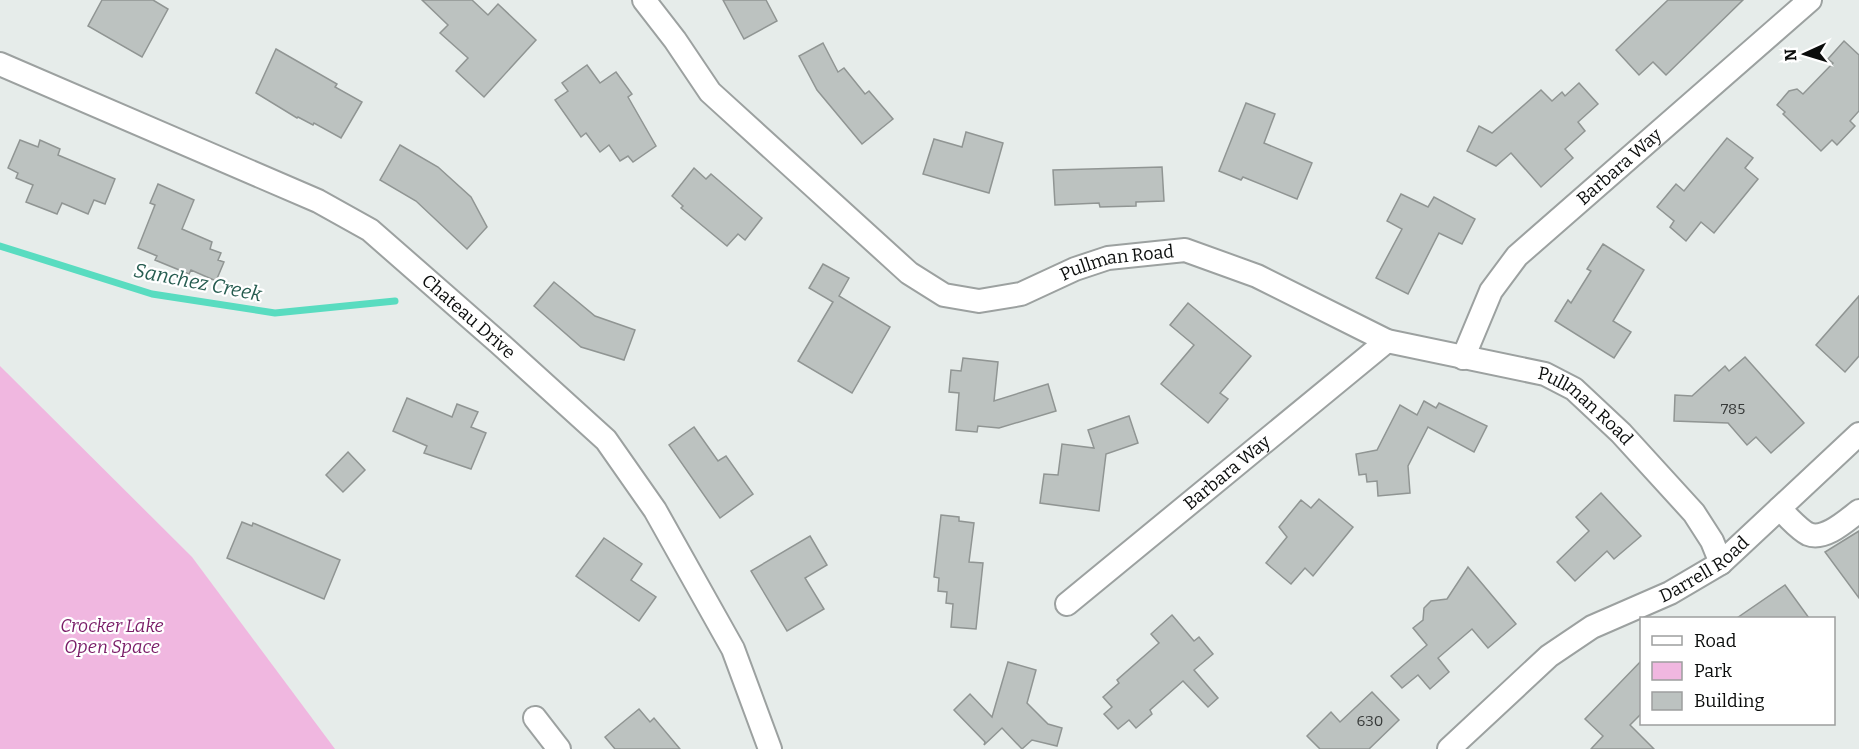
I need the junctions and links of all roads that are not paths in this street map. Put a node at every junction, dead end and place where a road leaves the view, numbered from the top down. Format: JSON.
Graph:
{"nodes":[{"id":1,"x":644,"y":0,"type":"edge"},
{"id":2,"x":1810,"y":0,"type":"edge"},
{"id":3,"x":0,"y":64,"type":"edge"},
{"id":4,"x":1387,"y":340,"type":"junction"},
{"id":5,"x":1463,"y":358,"type":"junction"},
{"id":6,"x":1859,"y":434,"type":"edge"},
{"id":7,"x":1779,"y":509,"type":"junction"},
{"id":8,"x":1859,"y":511,"type":"edge"},
{"id":9,"x":1721,"y":562,"type":"junction"},
{"id":10,"x":1067,"y":604,"type":"dead end"},
{"id":11,"x":535,"y":718,"type":"dead end"},
{"id":12,"x":559,"y":749,"type":"edge"},
{"id":13,"x":770,"y":749,"type":"edge"},
{"id":14,"x":1449,"y":749,"type":"edge"}],
"edges":[{"from":1,"to":4,"type":"street","name":"Pullman Road"},
{"from":2,"to":5,"type":"street","name":"Barbara Way"},
{"from":3,"to":13,"type":"street","name":"Chateau Drive"},
{"from":4,"to":5,"type":"street","name":"Pullman Road"},
{"from":4,"to":10,"type":"street","name":"Barbara Way"},
{"from":5,"to":9,"type":"street","name":"Pullman Road"},
{"from":6,"to":7,"type":"street","name":"Darrell Road"},
{"from":7,"to":8,"type":"street"},
{"from":7,"to":9,"type":"street","name":"Darrell Road"},
{"from":9,"to":14,"type":"street","name":"Darrell Road"},
{"from":11,"to":12,"type":"street"}]}
